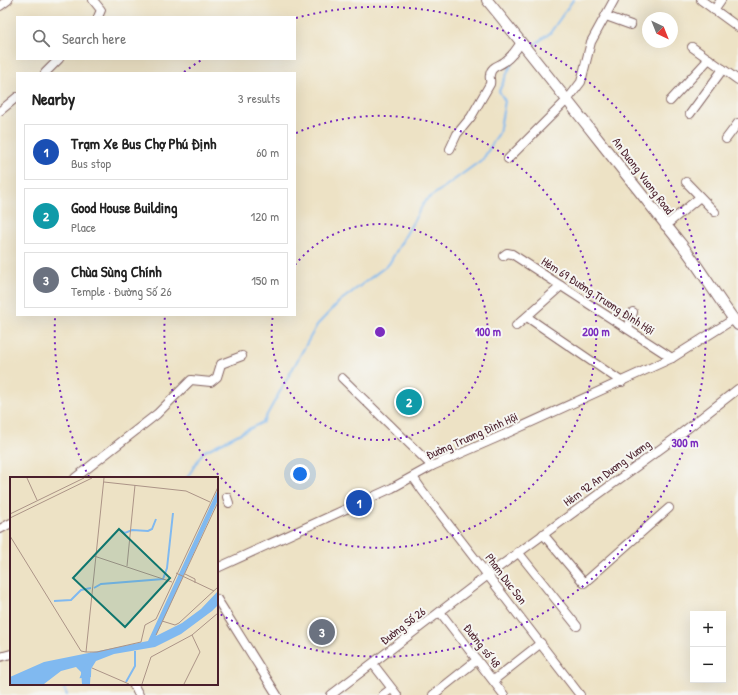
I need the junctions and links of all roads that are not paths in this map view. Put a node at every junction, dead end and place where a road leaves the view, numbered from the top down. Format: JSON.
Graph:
{"nodes":[{"id":1,"x":8,"y":0,"type":"edge"},
{"id":2,"x":93,"y":0,"type":"edge"},
{"id":3,"x":487,"y":0,"type":"edge"},
{"id":4,"x":614,"y":0,"type":"edge"},
{"id":5,"x":701,"y":0,"type":"edge"},
{"id":6,"x":721,"y":0,"type":"edge"},
{"id":7,"x":0,"y":6,"type":"edge"},
{"id":8,"x":714,"y":10,"type":"junction"},
{"id":9,"x":99,"y":14,"type":"edge"},
{"id":10,"x":606,"y":16,"type":"junction"},
{"id":11,"x":631,"y":25,"type":"dead end"},
{"id":12,"x":738,"y":27,"type":"edge"},
{"id":13,"x":522,"y":44,"type":"junction"},
{"id":14,"x":692,"y":47,"type":"dead end"},
{"id":15,"x":709,"y":59,"type":"junction"},
{"id":16,"x":59,"y":60,"type":"edge"},
{"id":17,"x":723,"y":70,"type":"junction"},
{"id":18,"x":46,"y":72,"type":"edge"},
{"id":19,"x":738,"y":80,"type":"edge"},
{"id":20,"x":16,"y":98,"type":"edge"},
{"id":21,"x":568,"y":99,"type":"junction"},
{"id":22,"x":670,"y":101,"type":"dead end"},
{"id":23,"x":0,"y":111,"type":"edge"},
{"id":24,"x":690,"y":114,"type":"dead end"},
{"id":25,"x":738,"y":123,"type":"edge"},
{"id":26,"x":726,"y":140,"type":"dead end"},
{"id":27,"x":450,"y":149,"type":"dead end"},
{"id":28,"x":508,"y":160,"type":"dead end"},
{"id":29,"x":686,"y":182,"type":"dead end"},
{"id":30,"x":700,"y":197,"type":"junction"},
{"id":31,"x":715,"y":212,"type":"dead end"},
{"id":32,"x":665,"y":226,"type":"junction"},
{"id":33,"x":503,"y":256,"type":"dead end"},
{"id":34,"x":561,"y":286,"type":"junction"},
{"id":35,"x":633,"y":312,"type":"dead end"},
{"id":36,"x":527,"y":317,"type":"junction"},
{"id":37,"x":736,"y":322,"type":"edge"},
{"id":38,"x":516,"y":326,"type":"dead end"},
{"id":39,"x":628,"y":329,"type":"junction"},
{"id":40,"x":242,"y":356,"type":"dead end"},
{"id":41,"x":672,"y":358,"type":"junction"},
{"id":42,"x":342,"y":378,"type":"dead end"},
{"id":43,"x":622,"y":382,"type":"junction"},
{"id":44,"x":738,"y":389,"type":"edge"},
{"id":45,"x":432,"y":466,"type":"junction"},
{"id":46,"x":413,"y":476,"type":"junction"},
{"id":47,"x":76,"y":477,"type":"edge"},
{"id":48,"x":669,"y":508,"type":"dead end"},
{"id":49,"x":543,"y":534,"type":"junction"},
{"id":50,"x":518,"y":552,"type":"junction"},
{"id":51,"x":218,"y":568,"type":"edge"},
{"id":52,"x":488,"y":575,"type":"junction"},
{"id":53,"x":218,"y":601,"type":"edge"},
{"id":54,"x":440,"y":612,"type":"junction"},
{"id":55,"x":577,"y":626,"type":"dead end"},
{"id":56,"x":541,"y":643,"type":"junction"},
{"id":57,"x":10,"y":654,"type":"edge"},
{"id":58,"x":0,"y":657,"type":"edge"},
{"id":59,"x":477,"y":660,"type":"junction"},
{"id":60,"x":373,"y":664,"type":"junction"},
{"id":61,"x":494,"y":680,"type":"junction"},
{"id":62,"x":134,"y":685,"type":"edge"},
{"id":63,"x":394,"y":692,"type":"edge"},
{"id":64,"x":139,"y":695,"type":"edge"},
{"id":65,"x":277,"y":695,"type":"edge"},
{"id":66,"x":331,"y":695,"type":"edge"},
{"id":67,"x":383,"y":695,"type":"edge"},
{"id":68,"x":432,"y":695,"type":"edge"},
{"id":69,"x":504,"y":695,"type":"edge"},
{"id":70,"x":580,"y":695,"type":"edge"}],
"edges":[{"from":1,"to":7,"type":"street"},
{"from":2,"to":9,"type":"street"},
{"from":3,"to":13,"type":"main road","name":"An Duong Vuong Road"},
{"from":4,"to":10,"type":"street"},
{"from":5,"to":8,"type":"street"},
{"from":6,"to":8,"type":"street"},
{"from":8,"to":12,"type":"street"},
{"from":10,"to":11,"type":"street"},
{"from":10,"to":21,"type":"street"},
{"from":13,"to":21,"type":"main road","name":"An Duong Vuong Road"},
{"from":13,"to":27,"type":"street"},
{"from":14,"to":15,"type":"street"},
{"from":15,"to":17,"type":"street"},
{"from":15,"to":22,"type":"street"},
{"from":16,"to":18,"type":"street"},
{"from":17,"to":19,"type":"street"},
{"from":17,"to":24,"type":"street"},
{"from":20,"to":23,"type":"street"},
{"from":21,"to":28,"type":"street"},
{"from":21,"to":32,"type":"main road","name":"An Duong Vuong Road"},
{"from":25,"to":26,"type":"street"},
{"from":29,"to":30,"type":"street"},
{"from":30,"to":31,"type":"street"},
{"from":30,"to":32,"type":"street"},
{"from":32,"to":37,"type":"main road","name":"An Duong Vuong Road"},
{"from":33,"to":34,"type":"street","name":"Hẻm 69 Đường Trương Đình Hội"},
{"from":34,"to":36,"type":"street"},
{"from":34,"to":39,"type":"street","name":"Hẻm 69 Đường Trương Đình Hội"},
{"from":35,"to":39,"type":"street"},
{"from":36,"to":38,"type":"street"},
{"from":36,"to":43,"type":"street"},
{"from":37,"to":41,"type":"street","name":"Đường Trương Đình Hội"},
{"from":39,"to":41,"type":"street","name":"Hẻm 69 Đường Trương Đình Hội"},
{"from":40,"to":47,"type":"street"},
{"from":41,"to":43,"type":"street","name":"Đường Trương Đình Hội"},
{"from":42,"to":45,"type":"street"},
{"from":43,"to":45,"type":"street","name":"Đường Trương Đình Hội"},
{"from":44,"to":49,"type":"street","name":"Hẻm 92 An Dương Vương"},
{"from":45,"to":46,"type":"street","name":"Đường Trương Đình Hội"},
{"from":46,"to":51,"type":"street","name":"Đường Trương Đình Hội"},
{"from":46,"to":52,"type":"street","name":"Pham Duc Son"},
{"from":48,"to":49,"type":"street"},
{"from":49,"to":50,"type":"street","name":"Hẻm 92 An Dương Vương"},
{"from":50,"to":52,"type":"street","name":"Hẻm 92 An Dương Vương"},
{"from":50,"to":55,"type":"street"},
{"from":52,"to":54,"type":"street","name":"Đường Số 26"},
{"from":52,"to":56,"type":"street","name":"Pham Duc Son"},
{"from":53,"to":65,"type":"street"},
{"from":54,"to":59,"type":"street","name":"Đường số 48"},
{"from":54,"to":60,"type":"street","name":"Đường Số 26"},
{"from":56,"to":61,"type":"street","name":"Đường số 48"},
{"from":56,"to":70,"type":"street","name":"Pham Duc Son"},
{"from":57,"to":58,"type":"street"},
{"from":59,"to":61,"type":"street","name":"Đường số 48"},
{"from":59,"to":68,"type":"street"},
{"from":60,"to":63,"type":"street"},
{"from":60,"to":66,"type":"street","name":"Đường Số 26"},
{"from":61,"to":69,"type":"street","name":"Đường số 48"},
{"from":62,"to":64,"type":"street"},
{"from":63,"to":67,"type":"street"}]}
